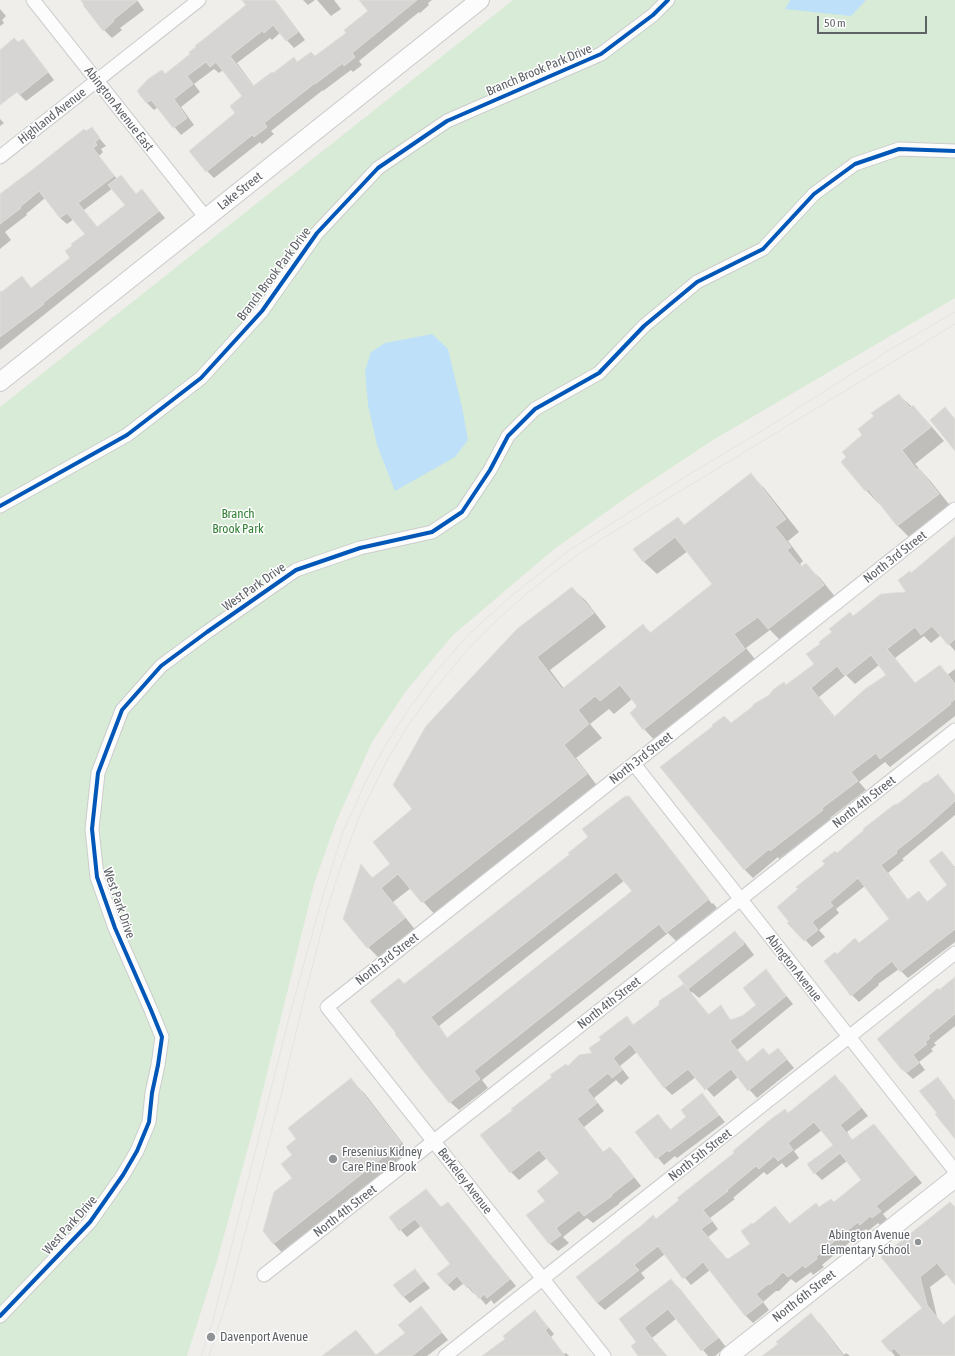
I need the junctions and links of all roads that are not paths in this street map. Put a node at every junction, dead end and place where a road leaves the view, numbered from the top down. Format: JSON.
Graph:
{"nodes":[{"id":1,"x":33,"y":0,"type":"edge"},
{"id":2,"x":199,"y":0,"type":"edge"},
{"id":3,"x":480,"y":0,"type":"edge"},
{"id":4,"x":668,"y":0,"type":"edge"},
{"id":5,"x":97,"y":81,"type":"junction"},
{"id":6,"x":955,"y":151,"type":"edge"},
{"id":7,"x":0,"y":157,"type":"edge"},
{"id":8,"x":206,"y":218,"type":"junction"},
{"id":9,"x":0,"y":382,"type":"edge"},
{"id":10,"x":0,"y":506,"type":"edge"},
{"id":11,"x":955,"y":509,"type":"edge"},
{"id":12,"x":955,"y":730,"type":"edge"},
{"id":13,"x":634,"y":764,"type":"junction"},
{"id":14,"x":741,"y":899,"type":"junction"},
{"id":15,"x":955,"y":953,"type":"edge"},
{"id":16,"x":327,"y":1006,"type":"joint"},
{"id":17,"x":849,"y":1037,"type":"junction"},
{"id":18,"x":434,"y":1141,"type":"junction"},
{"id":19,"x":955,"y":1171,"type":"edge"},
{"id":20,"x":955,"y":1178,"type":"edge"},
{"id":21,"x":264,"y":1275,"type":"dead end"},
{"id":22,"x":542,"y":1279,"type":"junction"},
{"id":23,"x":0,"y":1316,"type":"edge"},
{"id":24,"x":444,"y":1356,"type":"edge"},
{"id":25,"x":604,"y":1356,"type":"edge"},
{"id":26,"x":728,"y":1356,"type":"edge"}],
"edges":[{"from":1,"to":5,"type":"street","name":"Abington Avenue East"},
{"from":2,"to":5,"type":"street","name":"Highland Avenue"},
{"from":3,"to":8,"type":"street","name":"Lake Street"},
{"from":4,"to":10,"type":"street","name":"Branch Brook Park Drive"},
{"from":5,"to":7,"type":"street","name":"Highland Avenue"},
{"from":5,"to":8,"type":"street","name":"Abington Avenue East"},
{"from":6,"to":23,"type":"street","name":"West Park Drive"},
{"from":8,"to":9,"type":"street","name":"Lake Street"},
{"from":11,"to":13,"type":"street","name":"North 3rd Street"},
{"from":12,"to":14,"type":"street","name":"North 4th Street"},
{"from":13,"to":14,"type":"street","name":"Abington Avenue"},
{"from":13,"to":16,"type":"street","name":"North 3rd Street"},
{"from":14,"to":17,"type":"street","name":"Abington Avenue"},
{"from":14,"to":18,"type":"street","name":"North 4th Street"},
{"from":15,"to":17,"type":"street","name":"North 5th Street"},
{"from":16,"to":18,"type":"street","name":"Berkeley Avenue"},
{"from":17,"to":19,"type":"street","name":"Abington Avenue"},
{"from":17,"to":22,"type":"street","name":"North 5th Street"},
{"from":18,"to":21,"type":"street","name":"North 4th Street"},
{"from":18,"to":22,"type":"street","name":"Berkeley Avenue"},
{"from":20,"to":26,"type":"street","name":"North 6th Street"},
{"from":22,"to":24,"type":"street","name":"North 5th Street"},
{"from":22,"to":25,"type":"street","name":"Berkeley Avenue"}]}
